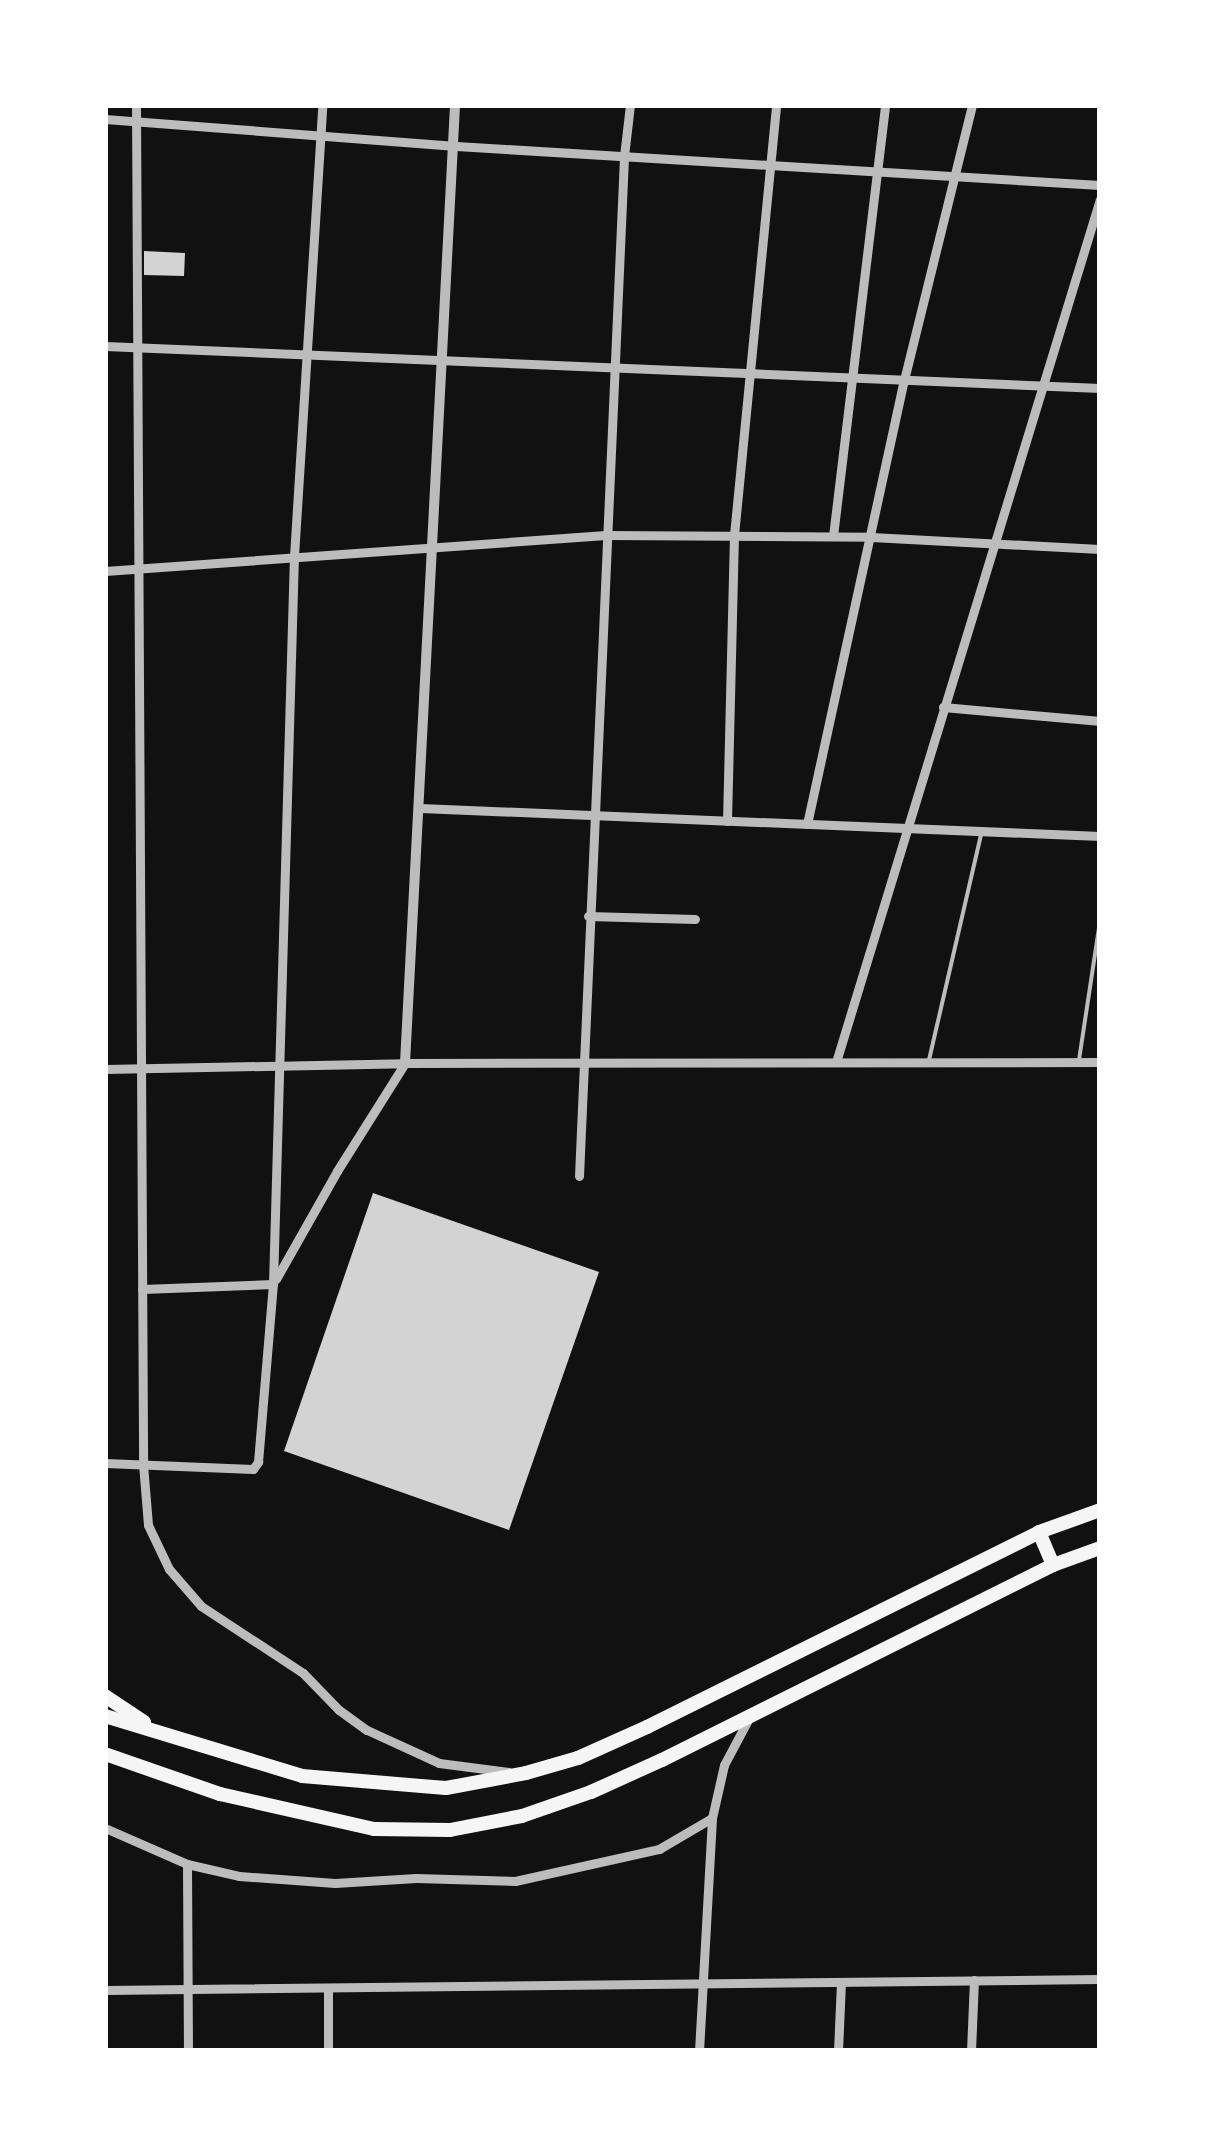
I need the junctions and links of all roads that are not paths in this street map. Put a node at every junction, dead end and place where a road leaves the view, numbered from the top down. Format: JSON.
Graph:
{"nodes":[{"id":1,"x":136,"y":105,"type":"edge"},
{"id":2,"x":322,"y":105,"type":"edge"},
{"id":3,"x":455,"y":105,"type":"edge"},
{"id":4,"x":630,"y":105,"type":"edge"},
{"id":5,"x":776,"y":105,"type":"edge"},
{"id":6,"x":885,"y":105,"type":"edge"},
{"id":7,"x":972,"y":105,"type":"edge"},
{"id":8,"x":105,"y":119,"type":"edge"},
{"id":9,"x":135,"y":122,"type":"junction"},
{"id":10,"x":322,"y":136,"type":"junction"},
{"id":11,"x":456,"y":146,"type":"junction"},
{"id":12,"x":624,"y":156,"type":"junction"},
{"id":13,"x":770,"y":165,"type":"junction"},
{"id":14,"x":874,"y":171,"type":"junction"},
{"id":15,"x":955,"y":176,"type":"junction"},
{"id":16,"x":1100,"y":185,"type":"edge"},
{"id":17,"x":1100,"y":199,"type":"edge"},
{"id":18,"x":105,"y":346,"type":"edge"},
{"id":19,"x":136,"y":347,"type":"junction"},
{"id":20,"x":307,"y":354,"type":"junction"},
{"id":21,"x":444,"y":360,"type":"junction"},
{"id":22,"x":614,"y":368,"type":"junction"},
{"id":23,"x":750,"y":374,"type":"junction"},
{"id":24,"x":851,"y":378,"type":"junction"},
{"id":25,"x":904,"y":380,"type":"junction"},
{"id":26,"x":1043,"y":386,"type":"junction"},
{"id":27,"x":1100,"y":388,"type":"edge"},
{"id":28,"x":734,"y":534,"type":"junction"},
{"id":29,"x":606,"y":536,"type":"junction"},
{"id":30,"x":833,"y":536,"type":"junction"},
{"id":31,"x":871,"y":537,"type":"junction"},
{"id":32,"x":994,"y":544,"type":"junction"},
{"id":33,"x":434,"y":545,"type":"junction"},
{"id":34,"x":1100,"y":549,"type":"edge"},
{"id":35,"x":294,"y":556,"type":"junction"},
{"id":36,"x":137,"y":569,"type":"junction"},
{"id":37,"x":105,"y":571,"type":"edge"},
{"id":38,"x":944,"y":707,"type":"junction"},
{"id":39,"x":1100,"y":721,"type":"edge"},
{"id":40,"x":420,"y":808,"type":"junction"},
{"id":41,"x":593,"y":815,"type":"junction"},
{"id":42,"x":727,"y":820,"type":"junction"},
{"id":43,"x":806,"y":824,"type":"junction"},
{"id":44,"x":908,"y":828,"type":"junction"},
{"id":45,"x":982,"y":831,"type":"junction"},
{"id":46,"x":1100,"y":836,"type":"edge"},
{"id":47,"x":588,"y":916,"type":"junction"},
{"id":48,"x":695,"y":919,"type":"dead end"},
{"id":49,"x":1100,"y":921,"type":"edge"},
{"id":50,"x":836,"y":1062,"type":"junction"},
{"id":51,"x":928,"y":1062,"type":"junction"},
{"id":52,"x":1079,"y":1062,"type":"junction"},
{"id":53,"x":1100,"y":1062,"type":"edge"},
{"id":54,"x":405,"y":1063,"type":"junction"},
{"id":55,"x":581,"y":1063,"type":"junction"},
{"id":56,"x":278,"y":1065,"type":"junction"},
{"id":57,"x":140,"y":1068,"type":"junction"},
{"id":58,"x":105,"y":1069,"type":"edge"},
{"id":59,"x":579,"y":1176,"type":"dead end"},
{"id":60,"x":274,"y":1284,"type":"junction"},
{"id":61,"x":142,"y":1289,"type":"junction"},
{"id":62,"x":105,"y":1464,"type":"edge"},
{"id":63,"x":143,"y":1464,"type":"junction"},
{"id":64,"x":1100,"y":1510,"type":"edge"},
{"id":65,"x":1039,"y":1532,"type":"junction"},
{"id":66,"x":1100,"y":1548,"type":"edge"},
{"id":67,"x":1053,"y":1565,"type":"junction"},
{"id":68,"x":105,"y":1696,"type":"edge"},
{"id":69,"x":105,"y":1716,"type":"edge"},
{"id":70,"x":750,"y":1716,"type":"junction"},
{"id":71,"x":170,"y":1738,"type":"junction"},
{"id":72,"x":105,"y":1754,"type":"edge"},
{"id":73,"x":526,"y":1773,"type":"junction"},
{"id":74,"x":712,"y":1818,"type":"junction"},
{"id":75,"x":105,"y":1828,"type":"edge"},
{"id":76,"x":187,"y":1864,"type":"junction"},
{"id":77,"x":1100,"y":1979,"type":"edge"},
{"id":78,"x":974,"y":1980,"type":"junction"},
{"id":79,"x":841,"y":1982,"type":"junction"},
{"id":80,"x":702,"y":1983,"type":"junction"},
{"id":81,"x":188,"y":1989,"type":"junction"},
{"id":82,"x":105,"y":1990,"type":"edge"},
{"id":83,"x":328,"y":1990,"type":"junction"},
{"id":84,"x":188,"y":2051,"type":"edge"},
{"id":85,"x":328,"y":2051,"type":"edge"},
{"id":86,"x":699,"y":2051,"type":"edge"},
{"id":87,"x":838,"y":2051,"type":"edge"},
{"id":88,"x":971,"y":2051,"type":"edge"}],
"edges":[{"from":1,"to":9,"type":"street"},
{"from":2,"to":10,"type":"street"},
{"from":3,"to":11,"type":"street"},
{"from":4,"to":12,"type":"street"},
{"from":5,"to":13,"type":"street"},
{"from":6,"to":14,"type":"street"},
{"from":7,"to":15,"type":"street"},
{"from":8,"to":9,"type":"street"},
{"from":9,"to":10,"type":"street"},
{"from":9,"to":19,"type":"street"},
{"from":10,"to":11,"type":"street"},
{"from":10,"to":20,"type":"street"},
{"from":11,"to":12,"type":"street"},
{"from":11,"to":21,"type":"street"},
{"from":12,"to":13,"type":"street"},
{"from":12,"to":22,"type":"street"},
{"from":13,"to":14,"type":"street"},
{"from":13,"to":23,"type":"street"},
{"from":14,"to":15,"type":"street"},
{"from":14,"to":24,"type":"street"},
{"from":15,"to":16,"type":"street"},
{"from":15,"to":25,"type":"street"},
{"from":17,"to":26,"type":"street"},
{"from":18,"to":19,"type":"street"},
{"from":19,"to":20,"type":"street"},
{"from":19,"to":36,"type":"street"},
{"from":20,"to":21,"type":"street"},
{"from":20,"to":35,"type":"street"},
{"from":21,"to":22,"type":"street"},
{"from":21,"to":33,"type":"street"},
{"from":22,"to":23,"type":"street"},
{"from":22,"to":29,"type":"street"},
{"from":23,"to":24,"type":"street"},
{"from":23,"to":28,"type":"street"},
{"from":24,"to":25,"type":"street"},
{"from":24,"to":30,"type":"street"},
{"from":25,"to":26,"type":"street"},
{"from":25,"to":31,"type":"street"},
{"from":26,"to":27,"type":"street"},
{"from":26,"to":32,"type":"street"},
{"from":28,"to":29,"type":"street"},
{"from":28,"to":30,"type":"street"},
{"from":28,"to":42,"type":"street"},
{"from":29,"to":33,"type":"street"},
{"from":29,"to":41,"type":"street"},
{"from":30,"to":31,"type":"street"},
{"from":31,"to":32,"type":"street"},
{"from":31,"to":43,"type":"street"},
{"from":32,"to":34,"type":"street"},
{"from":32,"to":38,"type":"street"},
{"from":33,"to":35,"type":"street"},
{"from":33,"to":40,"type":"street"},
{"from":35,"to":36,"type":"street"},
{"from":35,"to":56,"type":"street"},
{"from":36,"to":37,"type":"street"},
{"from":36,"to":57,"type":"street"},
{"from":38,"to":39,"type":"street"},
{"from":38,"to":44,"type":"street"},
{"from":40,"to":41,"type":"street"},
{"from":40,"to":54,"type":"street"},
{"from":41,"to":42,"type":"street"},
{"from":41,"to":47,"type":"street"},
{"from":42,"to":43,"type":"street"},
{"from":43,"to":44,"type":"street"},
{"from":44,"to":45,"type":"street"},
{"from":44,"to":50,"type":"street"},
{"from":45,"to":46,"type":"street"},
{"from":45,"to":51,"type":"lane"},
{"from":47,"to":48,"type":"street"},
{"from":47,"to":55,"type":"street"},
{"from":49,"to":52,"type":"lane"},
{"from":50,"to":51,"type":"street"},
{"from":50,"to":55,"type":"street"},
{"from":51,"to":52,"type":"street"},
{"from":52,"to":53,"type":"street"},
{"from":54,"to":55,"type":"street"},
{"from":54,"to":56,"type":"street"},
{"from":54,"to":60,"type":"street"},
{"from":55,"to":59,"type":"street"},
{"from":56,"to":57,"type":"street"},
{"from":56,"to":60,"type":"street"},
{"from":57,"to":58,"type":"street"},
{"from":57,"to":61,"type":"street"},
{"from":60,"to":61,"type":"street"},
{"from":60,"to":63,"type":"street"},
{"from":61,"to":63,"type":"street"},
{"from":62,"to":63,"type":"street"},
{"from":63,"to":73,"type":"street"},
{"from":64,"to":65,"type":"highway"},
{"from":65,"to":67,"type":"highway"},
{"from":65,"to":73,"type":"highway"},
{"from":66,"to":67,"type":"highway"},
{"from":67,"to":70,"type":"highway"},
{"from":68,"to":71,"type":"highway"},
{"from":69,"to":71,"type":"highway"},
{"from":70,"to":72,"type":"highway"},
{"from":70,"to":74,"type":"street"},
{"from":71,"to":73,"type":"highway"},
{"from":74,"to":76,"type":"street"},
{"from":74,"to":80,"type":"street"},
{"from":75,"to":76,"type":"street"},
{"from":76,"to":81,"type":"street"},
{"from":77,"to":78,"type":"street"},
{"from":78,"to":79,"type":"street"},
{"from":78,"to":88,"type":"street"},
{"from":79,"to":80,"type":"street"},
{"from":79,"to":87,"type":"street"},
{"from":80,"to":83,"type":"street"},
{"from":80,"to":86,"type":"street"},
{"from":81,"to":82,"type":"street"},
{"from":81,"to":83,"type":"street"},
{"from":81,"to":84,"type":"street"},
{"from":83,"to":85,"type":"street"}]}
